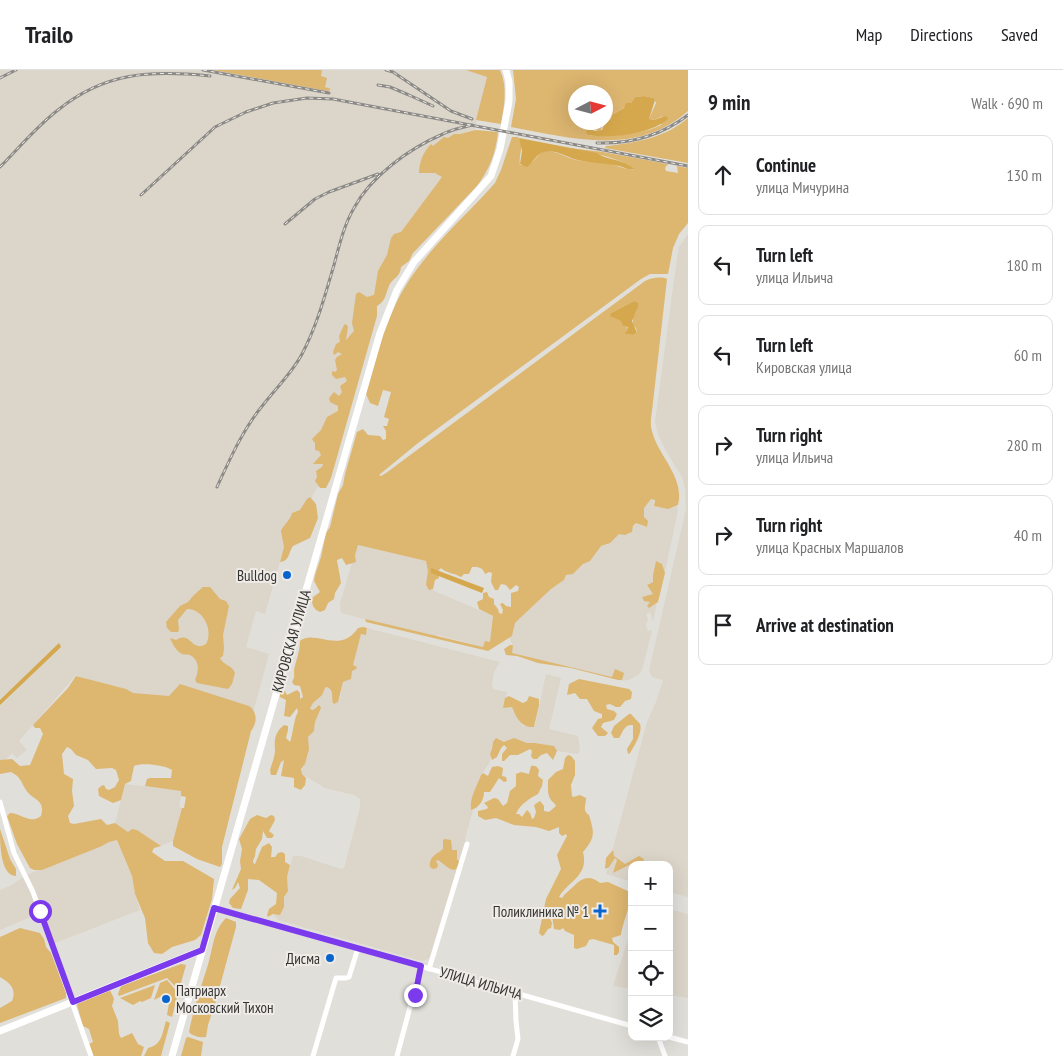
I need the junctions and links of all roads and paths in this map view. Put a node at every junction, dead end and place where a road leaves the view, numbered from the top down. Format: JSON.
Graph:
{"nodes":[{"id":1,"x":506,"y":70,"type":"edge"},
{"id":2,"x":0,"y":802,"type":"edge"},
{"id":3,"x":467,"y":844,"type":"dead end"},
{"id":4,"x":214,"y":908,"type":"junction"},
{"id":5,"x":358,"y":948,"type":"junction"},
{"id":6,"x":202,"y":950,"type":"junction"},
{"id":7,"x":421,"y":966,"type":"junction"},
{"id":8,"x":429,"y":969,"type":"junction"},
{"id":9,"x":516,"y":993,"type":"junction"},
{"id":10,"x":73,"y":1002,"type":"junction"},
{"id":11,"x":628,"y":1025,"type":"edge"},
{"id":12,"x":0,"y":1031,"type":"edge"},
{"id":13,"x":673,"y":1038,"type":"edge"},
{"id":14,"x":659,"y":1041,"type":"edge"},
{"id":15,"x":688,"y":1042,"type":"edge"},
{"id":16,"x":91,"y":1056,"type":"edge"},
{"id":17,"x":172,"y":1056,"type":"edge"},
{"id":18,"x":314,"y":1056,"type":"edge"},
{"id":19,"x":397,"y":1056,"type":"edge"},
{"id":20,"x":513,"y":1056,"type":"edge"},
{"id":21,"x":665,"y":1056,"type":"edge"}],
"edges":[{"from":1,"to":4,"type":"main road","name":"КИРОВСКАЯ УЛИЦА"},
{"from":2,"to":10,"type":"street"},
{"from":3,"to":8,"type":"street"},
{"from":4,"to":5,"type":"street","name":"УЛИЦА ИЛЬИЧА"},
{"from":4,"to":6,"type":"main road","name":"КИРОВСКАЯ УЛИЦА"},
{"from":5,"to":7,"type":"street","name":"УЛИЦА ИЛЬИЧА"},
{"from":5,"to":18,"type":"street"},
{"from":6,"to":10,"type":"main road"},
{"from":6,"to":17,"type":"main road","name":"КИРОВСКАЯ УЛИЦА"},
{"from":7,"to":8,"type":"street","name":"УЛИЦА ИЛЬИЧА"},
{"from":7,"to":19,"type":"street"},
{"from":8,"to":9,"type":"street","name":"УЛИЦА ИЛЬИЧА"},
{"from":9,"to":11,"type":"street","name":"УЛИЦА ИЛЬИЧА"},
{"from":9,"to":20,"type":"street"},
{"from":10,"to":12,"type":"main road"},
{"from":10,"to":16,"type":"street"},
{"from":13,"to":15,"type":"street"},
{"from":14,"to":21,"type":"street"}]}
